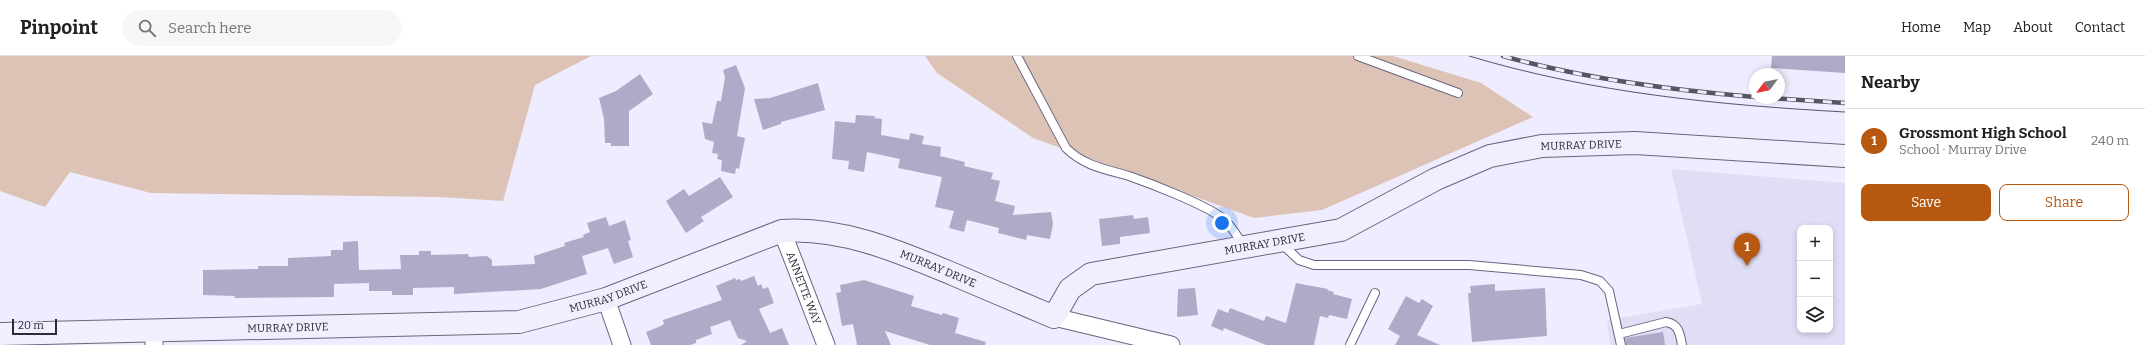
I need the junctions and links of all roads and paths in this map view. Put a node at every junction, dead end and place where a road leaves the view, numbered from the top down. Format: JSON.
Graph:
{"nodes":[{"id":1,"x":1017,"y":56,"type":"edge"},
{"id":2,"x":1358,"y":56,"type":"edge"},
{"id":3,"x":1458,"y":93,"type":"dead end"},
{"id":4,"x":1845,"y":156,"type":"edge"},
{"id":5,"x":782,"y":231,"type":"junction"},
{"id":6,"x":1280,"y":241,"type":"junction"},
{"id":7,"x":1245,"y":247,"type":"junction"},
{"id":8,"x":1375,"y":293,"type":"dead end"},
{"id":9,"x":606,"y":299,"type":"junction"},
{"id":10,"x":1054,"y":317,"type":"junction"},
{"id":11,"x":0,"y":334,"type":"edge"},
{"id":12,"x":1619,"y":334,"type":"junction"},
{"id":13,"x":154,"y":337,"type":"edge"},
{"id":14,"x":622,"y":345,"type":"edge"},
{"id":15,"x":826,"y":345,"type":"edge"},
{"id":16,"x":1171,"y":345,"type":"edge"},
{"id":17,"x":1350,"y":345,"type":"edge"},
{"id":18,"x":1621,"y":345,"type":"edge"},
{"id":19,"x":1682,"y":345,"type":"edge"}],
"edges":[{"from":1,"to":7,"type":"lane"},
{"from":2,"to":3,"type":"lane"},
{"from":4,"to":6,"type":"street","name":"MURRAY DRIVE"},
{"from":5,"to":9,"type":"street","name":"MURRAY DRIVE"},
{"from":5,"to":10,"type":"street","name":"MURRAY DRIVE"},
{"from":5,"to":15,"type":"street","name":"ANNETTE WAY"},
{"from":6,"to":7,"type":"street","name":"MURRAY DRIVE"},
{"from":6,"to":12,"type":"lane"},
{"from":7,"to":10,"type":"street","name":"MURRAY DRIVE"},
{"from":8,"to":17,"type":"lane"},
{"from":9,"to":13,"type":"street","name":"MURRAY DRIVE"},
{"from":9,"to":14,"type":"street"},
{"from":10,"to":16,"type":"street"},
{"from":11,"to":13,"type":"street","name":"MURRAY DRIVE"},
{"from":12,"to":18,"type":"lane"},
{"from":12,"to":19,"type":"lane"}]}
